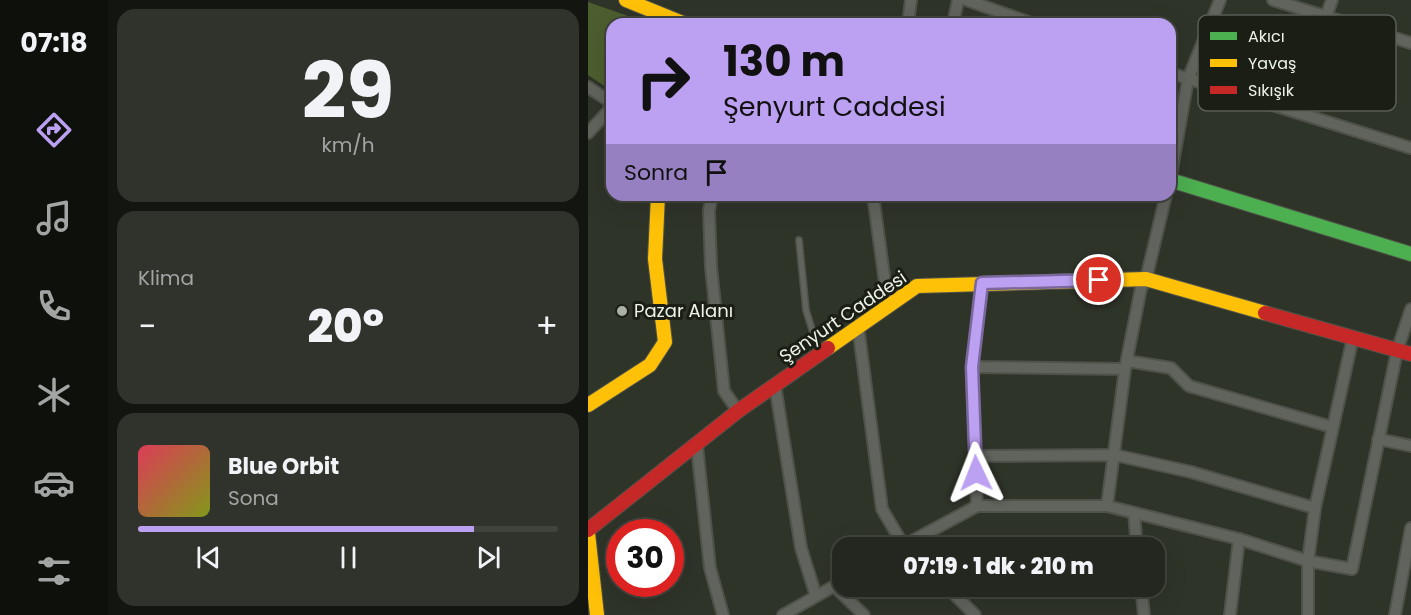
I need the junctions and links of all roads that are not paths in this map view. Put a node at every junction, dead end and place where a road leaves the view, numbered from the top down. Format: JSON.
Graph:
{"nodes":[{"id":1,"x":626,"y":0,"type":"edge"},
{"id":2,"x":911,"y":0,"type":"edge"},
{"id":3,"x":958,"y":0,"type":"edge"},
{"id":4,"x":966,"y":0,"type":"edge"},
{"id":5,"x":1220,"y":0,"type":"edge"},
{"id":6,"x":1273,"y":0,"type":"edge"},
{"id":7,"x":1332,"y":0,"type":"edge"},
{"id":8,"x":1214,"y":15,"type":"edge"},
{"id":9,"x":1323,"y":15,"type":"edge"},
{"id":10,"x":1326,"y":15,"type":"edge"},
{"id":11,"x":667,"y":18,"type":"edge"},
{"id":12,"x":909,"y":18,"type":"edge"},
{"id":13,"x":954,"y":18,"type":"edge"},
{"id":14,"x":1017,"y":18,"type":"edge"},
{"id":15,"x":1396,"y":38,"type":"edge"},
{"id":16,"x":1411,"y":43,"type":"edge"},
{"id":17,"x":1198,"y":54,"type":"edge"},
{"id":18,"x":1176,"y":75,"type":"edge"},
{"id":19,"x":1188,"y":79,"type":"junction"},
{"id":20,"x":1198,"y":82,"type":"edge"},
{"id":21,"x":588,"y":87,"type":"edge"},
{"id":22,"x":606,"y":100,"type":"edge"},
{"id":23,"x":1291,"y":111,"type":"edge"},
{"id":24,"x":606,"y":112,"type":"edge"},
{"id":25,"x":588,"y":133,"type":"edge"},
{"id":26,"x":1176,"y":146,"type":"edge"},
{"id":27,"x":1411,"y":148,"type":"edge"},
{"id":28,"x":1176,"y":182,"type":"edge"},
{"id":29,"x":658,"y":201,"type":"edge"},
{"id":30,"x":711,"y":201,"type":"edge"},
{"id":31,"x":874,"y":201,"type":"edge"},
{"id":32,"x":1165,"y":201,"type":"edge"},
{"id":33,"x":799,"y":240,"type":"dead end"},
{"id":34,"x":1411,"y":254,"type":"edge"},
{"id":35,"x":1146,"y":279,"type":"junction"},
{"id":36,"x":982,"y":283,"type":"junction"},
{"id":37,"x":888,"y":305,"type":"junction"},
{"id":38,"x":1411,"y":309,"type":"edge"},
{"id":39,"x":858,"y":326,"type":"junction"},
{"id":40,"x":1353,"y":337,"type":"junction"},
{"id":41,"x":1404,"y":352,"type":"edge"},
{"id":42,"x":820,"y":353,"type":"junction"},
{"id":43,"x":1126,"y":365,"type":"junction"},
{"id":44,"x":972,"y":367,"type":"junction"},
{"id":45,"x":775,"y":385,"type":"junction"},
{"id":46,"x":588,"y":405,"type":"edge"},
{"id":47,"x":738,"y":411,"type":"junction"},
{"id":48,"x":1332,"y":427,"type":"junction"},
{"id":49,"x":1378,"y":439,"type":"junction"},
{"id":50,"x":697,"y":446,"type":"junction"},
{"id":51,"x":1411,"y":446,"type":"edge"},
{"id":52,"x":1115,"y":455,"type":"junction"},
{"id":53,"x":976,"y":456,"type":"junction"},
{"id":54,"x":977,"y":506,"type":"junction"},
{"id":55,"x":1107,"y":506,"type":"junction"},
{"id":56,"x":1315,"y":508,"type":"junction"},
{"id":57,"x":1134,"y":513,"type":"junction"},
{"id":58,"x":1411,"y":528,"type":"edge"},
{"id":59,"x":588,"y":532,"type":"edge"},
{"id":60,"x":897,"y":537,"type":"edge"},
{"id":61,"x":920,"y":537,"type":"edge"},
{"id":62,"x":1136,"y":537,"type":"edge"},
{"id":63,"x":1239,"y":539,"type":"junction"},
{"id":64,"x":1308,"y":561,"type":"junction"},
{"id":65,"x":832,"y":587,"type":"edge"},
{"id":66,"x":816,"y":596,"type":"junction"},
{"id":67,"x":849,"y":597,"type":"edge"},
{"id":68,"x":957,"y":597,"type":"edge"},
{"id":69,"x":1142,"y":597,"type":"edge"},
{"id":70,"x":597,"y":615,"type":"edge"},
{"id":71,"x":723,"y":615,"type":"edge"},
{"id":72,"x":783,"y":615,"type":"edge"},
{"id":73,"x":864,"y":615,"type":"edge"},
{"id":74,"x":975,"y":615,"type":"edge"},
{"id":75,"x":1144,"y":615,"type":"edge"},
{"id":76,"x":1230,"y":615,"type":"edge"},
{"id":77,"x":1308,"y":615,"type":"edge"},
{"id":78,"x":1395,"y":615,"type":"edge"}],
"edges":[{"from":1,"to":11,"type":"street"},
{"from":2,"to":12,"type":"street"},
{"from":3,"to":13,"type":"street"},
{"from":4,"to":14,"type":"street"},
{"from":5,"to":8,"type":"street"},
{"from":6,"to":9,"type":"street"},
{"from":7,"to":10,"type":"street"},
{"from":15,"to":16,"type":"street"},
{"from":17,"to":19,"type":"street"},
{"from":18,"to":19,"type":"street"},
{"from":19,"to":20,"type":"street"},
{"from":19,"to":26,"type":"street"},
{"from":21,"to":22,"type":"street"},
{"from":23,"to":27,"type":"street"},
{"from":24,"to":25,"type":"street"},
{"from":28,"to":34,"type":"street"},
{"from":29,"to":46,"type":"street"},
{"from":30,"to":47,"type":"street"},
{"from":31,"to":37,"type":"street"},
{"from":32,"to":35,"type":"street"},
{"from":33,"to":42,"type":"lane"},
{"from":35,"to":36,"type":"street","name":"Şenyurt Caddesi"},
{"from":35,"to":40,"type":"street","name":"Şenyurt Caddesi"},
{"from":35,"to":43,"type":"street"},
{"from":36,"to":37,"type":"street","name":"Şenyurt Caddesi"},
{"from":36,"to":44,"type":"street"},
{"from":37,"to":39,"type":"street","name":"Şenyurt Caddesi"},
{"from":38,"to":41,"type":"street"},
{"from":39,"to":42,"type":"street","name":"Şenyurt Caddesi"},
{"from":39,"to":60,"type":"street"},
{"from":40,"to":41,"type":"street","name":"Şenyurt Caddesi"},
{"from":40,"to":48,"type":"street"},
{"from":41,"to":49,"type":"street"},
{"from":42,"to":45,"type":"street","name":"Şenyurt Caddesi"},
{"from":43,"to":44,"type":"street"},
{"from":43,"to":48,"type":"street"},
{"from":43,"to":52,"type":"street"},
{"from":44,"to":53,"type":"street"},
{"from":45,"to":47,"type":"street","name":"Şenyurt Caddesi"},
{"from":45,"to":66,"type":"street"},
{"from":47,"to":50,"type":"street","name":"Şenyurt Caddesi"},
{"from":48,"to":56,"type":"street"},
{"from":49,"to":51,"type":"street"},
{"from":49,"to":64,"type":"street"},
{"from":50,"to":59,"type":"street","name":"Şenyurt Caddesi"},
{"from":50,"to":71,"type":"street"},
{"from":52,"to":53,"type":"street"},
{"from":52,"to":55,"type":"street"},
{"from":52,"to":56,"type":"street"},
{"from":53,"to":54,"type":"street"},
{"from":54,"to":55,"type":"street"},
{"from":54,"to":61,"type":"street"},
{"from":55,"to":57,"type":"street"},
{"from":56,"to":64,"type":"street"},
{"from":57,"to":62,"type":"street"},
{"from":57,"to":63,"type":"street"},
{"from":58,"to":78,"type":"street"},
{"from":59,"to":70,"type":"street"},
{"from":63,"to":64,"type":"street"},
{"from":63,"to":76,"type":"street"},
{"from":64,"to":77,"type":"street"},
{"from":65,"to":66,"type":"street"},
{"from":66,"to":72,"type":"street"},
{"from":67,"to":73,"type":"street"},
{"from":68,"to":74,"type":"street"},
{"from":69,"to":75,"type":"street"}]}
